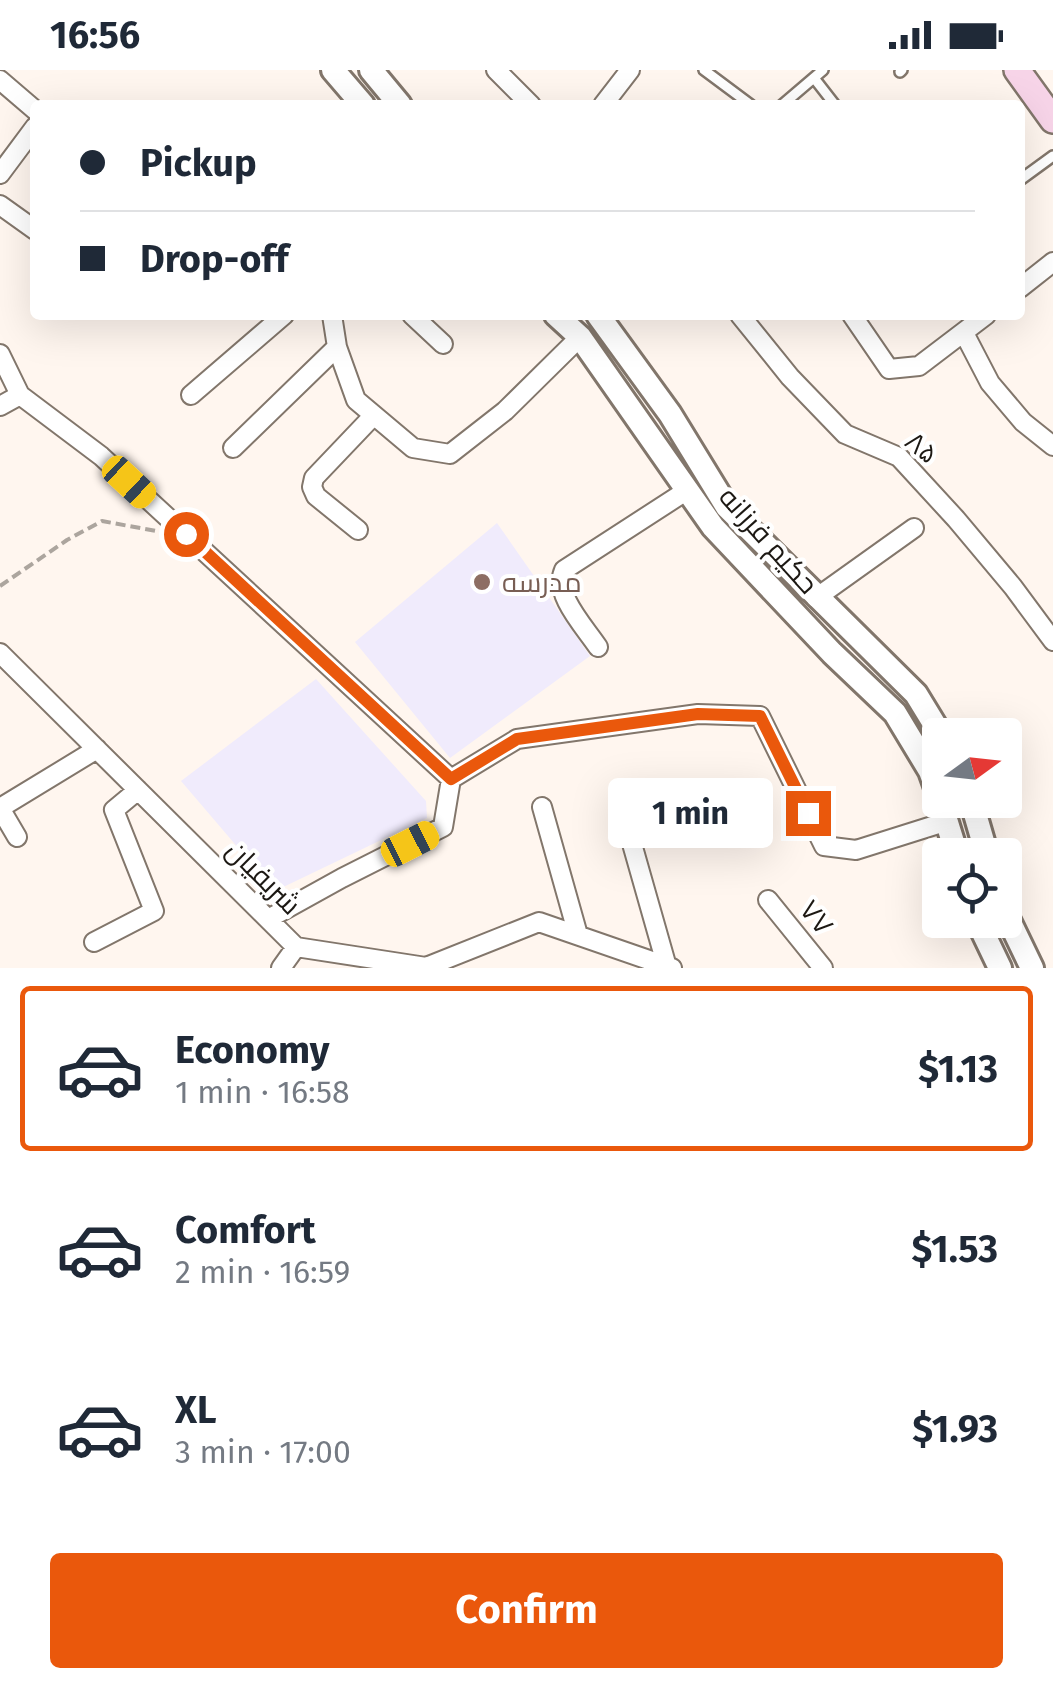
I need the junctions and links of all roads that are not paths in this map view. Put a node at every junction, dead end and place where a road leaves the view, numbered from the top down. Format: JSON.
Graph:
{"nodes":[{"id":1,"x":333,"y":70,"type":"edge"},
{"id":2,"x":371,"y":70,"type":"edge"},
{"id":3,"x":496,"y":70,"type":"edge"},
{"id":4,"x":630,"y":70,"type":"edge"},
{"id":5,"x":704,"y":70,"type":"edge"},
{"id":6,"x":823,"y":70,"type":"edge"},
{"id":7,"x":1017,"y":70,"type":"edge"},
{"id":8,"x":814,"y":78,"type":"junction"},
{"id":9,"x":0,"y":80,"type":"edge"},
{"id":10,"x":359,"y":100,"type":"edge"},
{"id":11,"x":396,"y":100,"type":"edge"},
{"id":12,"x":526,"y":100,"type":"edge"},
{"id":13,"x":607,"y":100,"type":"edge"},
{"id":14,"x":744,"y":100,"type":"edge"},
{"id":15,"x":788,"y":100,"type":"edge"},
{"id":16,"x":831,"y":100,"type":"edge"},
{"id":17,"x":30,"y":106,"type":"edge"},
{"id":18,"x":1053,"y":120,"type":"edge"},
{"id":19,"x":30,"y":135,"type":"edge"},
{"id":20,"x":1053,"y":156,"type":"edge"},
{"id":21,"x":0,"y":174,"type":"edge"},
{"id":22,"x":1025,"y":176,"type":"edge"},
{"id":23,"x":0,"y":205,"type":"edge"},
{"id":24,"x":30,"y":226,"type":"edge"},
{"id":25,"x":1053,"y":262,"type":"edge"},
{"id":26,"x":1025,"y":284,"type":"edge"},
{"id":27,"x":278,"y":320,"type":"edge"},
{"id":28,"x":333,"y":320,"type":"edge"},
{"id":29,"x":417,"y":320,"type":"edge"},
{"id":30,"x":561,"y":320,"type":"edge"},
{"id":31,"x":602,"y":320,"type":"edge"},
{"id":32,"x":744,"y":320,"type":"edge"},
{"id":33,"x":855,"y":320,"type":"edge"},
{"id":34,"x":980,"y":320,"type":"edge"},
{"id":35,"x":964,"y":333,"type":"junction"},
{"id":36,"x":580,"y":337,"type":"junction"},
{"id":37,"x":443,"y":344,"type":"dead end"},
{"id":38,"x":337,"y":347,"type":"junction"},
{"id":39,"x":0,"y":354,"type":"edge"},
{"id":40,"x":20,"y":395,"type":"junction"},
{"id":41,"x":191,"y":395,"type":"dead end"},
{"id":42,"x":0,"y":406,"type":"edge"},
{"id":43,"x":670,"y":414,"type":"junction"},
{"id":44,"x":374,"y":415,"type":"junction"},
{"id":45,"x":646,"y":431,"type":"junction"},
{"id":46,"x":1053,"y":446,"type":"edge"},
{"id":47,"x":234,"y":448,"type":"dead end"},
{"id":48,"x":686,"y":492,"type":"junction"},
{"id":49,"x":914,"y":528,"type":"dead end"},
{"id":50,"x":358,"y":530,"type":"dead end"},
{"id":51,"x":816,"y":598,"type":"junction"},
{"id":52,"x":1053,"y":641,"type":"edge"},
{"id":53,"x":598,"y":647,"type":"dead end"},
{"id":54,"x":0,"y":653,"type":"edge"},
{"id":55,"x":931,"y":718,"type":"edge"},
{"id":56,"x":97,"y":749,"type":"junction"},
{"id":57,"x":922,"y":758,"type":"edge"},
{"id":58,"x":451,"y":779,"type":"junction"},
{"id":59,"x":138,"y":790,"type":"junction"},
{"id":60,"x":542,"y":807,"type":"dead end"},
{"id":61,"x":0,"y":808,"type":"edge"},
{"id":62,"x":622,"y":812,"type":"dead end"},
{"id":63,"x":922,"y":817,"type":"edge"},
{"id":64,"x":17,"y":837,"type":"dead end"},
{"id":65,"x":768,"y":900,"type":"dead end"},
{"id":66,"x":268,"y":919,"type":"junction"},
{"id":67,"x":578,"y":935,"type":"junction"},
{"id":68,"x":986,"y":938,"type":"edge"},
{"id":69,"x":1018,"y":938,"type":"edge"},
{"id":70,"x":94,"y":942,"type":"dead end"},
{"id":71,"x":296,"y":948,"type":"junction"},
{"id":72,"x":670,"y":967,"type":"edge"},
{"id":73,"x":281,"y":968,"type":"edge"},
{"id":74,"x":823,"y":968,"type":"edge"},
{"id":75,"x":1000,"y":968,"type":"edge"},
{"id":76,"x":1032,"y":968,"type":"edge"}],
"edges":[{"from":1,"to":10,"type":"street"},
{"from":2,"to":11,"type":"street"},
{"from":3,"to":12,"type":"street"},
{"from":4,"to":13,"type":"street"},
{"from":5,"to":14,"type":"lane"},
{"from":6,"to":8,"type":"lane"},
{"from":7,"to":18,"type":"main road"},
{"from":8,"to":15,"type":"lane"},
{"from":8,"to":16,"type":"lane"},
{"from":9,"to":17,"type":"street"},
{"from":19,"to":21,"type":"street"},
{"from":20,"to":22,"type":"lane"},
{"from":23,"to":24,"type":"street"},
{"from":25,"to":26,"type":"street"},
{"from":27,"to":41,"type":"street"},
{"from":28,"to":38,"type":"street"},
{"from":29,"to":37,"type":"street"},
{"from":30,"to":36,"type":"street","name":"حکیم فرزانه"},
{"from":31,"to":43,"type":"street","name":"حکیم فرزانه"},
{"from":32,"to":52,"type":"street","name":"۸۵"},
{"from":33,"to":35,"type":"street"},
{"from":34,"to":35,"type":"street"},
{"from":35,"to":46,"type":"street"},
{"from":36,"to":44,"type":"street"},
{"from":36,"to":45,"type":"street","name":"حکیم فرزانه"},
{"from":38,"to":44,"type":"street"},
{"from":38,"to":47,"type":"street"},
{"from":39,"to":40,"type":"street"},
{"from":40,"to":42,"type":"street"},
{"from":40,"to":58,"type":"street"},
{"from":43,"to":45,"type":"street"},
{"from":43,"to":51,"type":"street","name":"حکیم فرزانه"},
{"from":44,"to":50,"type":"street"},
{"from":45,"to":48,"type":"street","name":"حکیم فرزانه"},
{"from":48,"to":53,"type":"street"},
{"from":48,"to":57,"type":"street","name":"حکیم فرزانه"},
{"from":49,"to":51,"type":"street"},
{"from":51,"to":55,"type":"street","name":"حکیم فرزانه"},
{"from":54,"to":56,"type":"street","name":"شریفیان"},
{"from":56,"to":59,"type":"street","name":"شریفیان"},
{"from":56,"to":61,"type":"street"},
{"from":58,"to":63,"type":"street"},
{"from":58,"to":66,"type":"street"},
{"from":59,"to":66,"type":"street","name":"شریفیان"},
{"from":59,"to":70,"type":"street"},
{"from":60,"to":67,"type":"street"},
{"from":61,"to":64,"type":"street"},
{"from":62,"to":72,"type":"street"},
{"from":65,"to":74,"type":"street","name":"۷۷"},
{"from":66,"to":71,"type":"street","name":"شریفیان"},
{"from":67,"to":71,"type":"street","name":"شریفیان"},
{"from":67,"to":72,"type":"street","name":"شریفیان"},
{"from":68,"to":75,"type":"street"},
{"from":69,"to":76,"type":"street"},
{"from":71,"to":73,"type":"street"}]}
